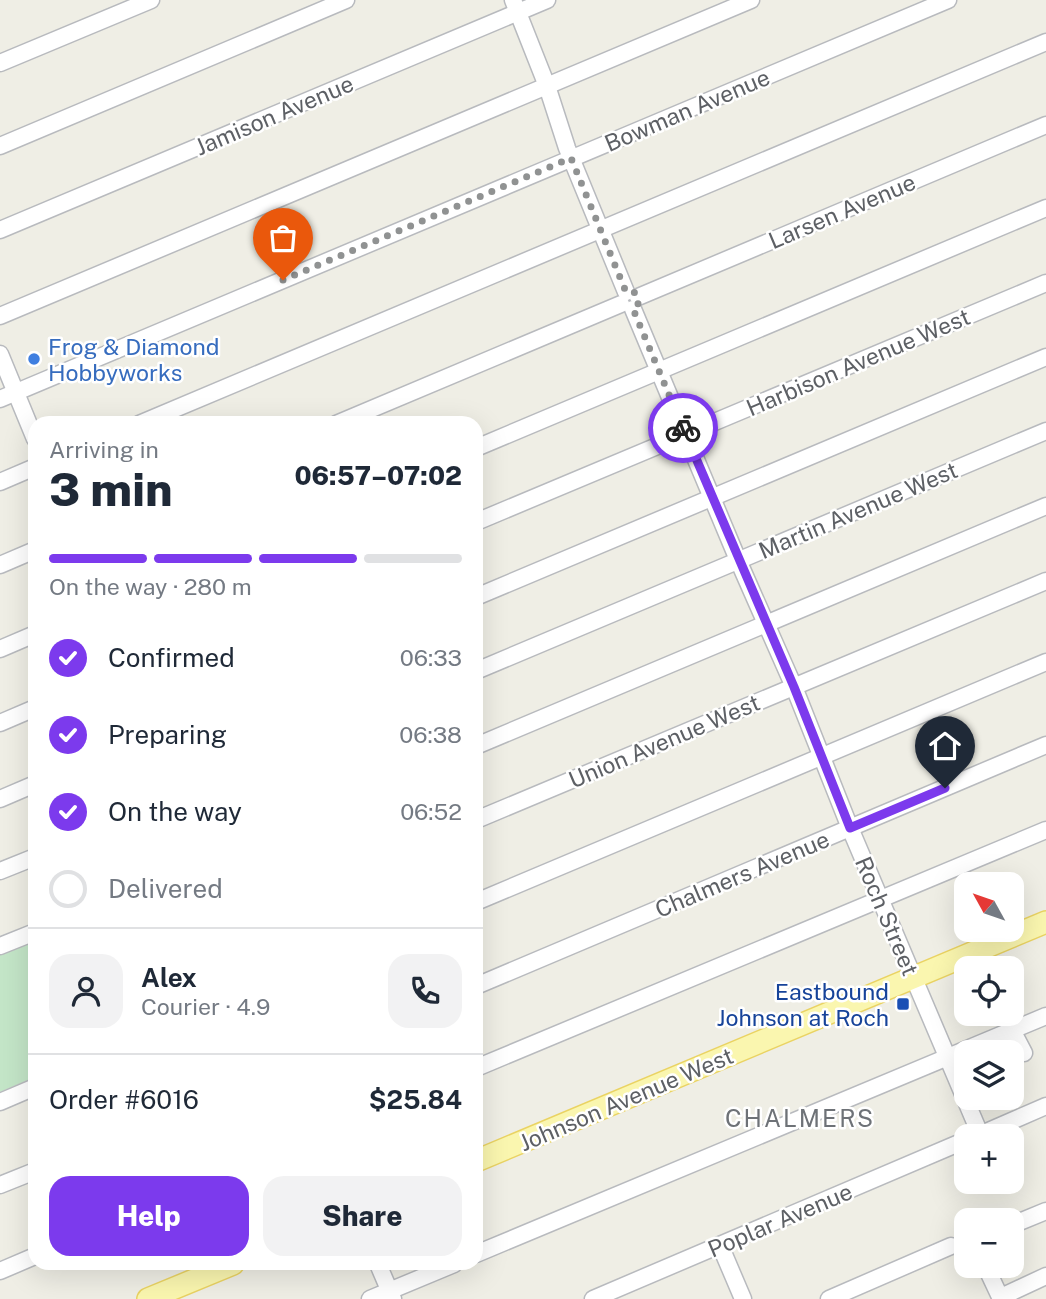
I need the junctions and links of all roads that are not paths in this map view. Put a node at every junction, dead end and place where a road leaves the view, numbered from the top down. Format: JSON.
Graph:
{"nodes":[{"id":1,"x":150,"y":0,"type":"edge"},
{"id":2,"x":346,"y":0,"type":"edge"},
{"id":3,"x":547,"y":0,"type":"edge"},
{"id":4,"x":751,"y":0,"type":"edge"},
{"id":5,"x":948,"y":0,"type":"edge"},
{"id":6,"x":515,"y":6,"type":"edge"},
{"id":7,"x":1046,"y":42,"type":"edge"},
{"id":8,"x":0,"y":63,"type":"edge"},
{"id":9,"x":547,"y":86,"type":"junction"},
{"id":10,"x":1046,"y":125,"type":"edge"},
{"id":11,"x":0,"y":146,"type":"edge"},
{"id":12,"x":571,"y":158,"type":"junction"},
{"id":13,"x":1046,"y":208,"type":"edge"},
{"id":14,"x":601,"y":229,"type":"junction"},
{"id":15,"x":0,"y":230,"type":"edge"},
{"id":16,"x":1046,"y":283,"type":"edge"},
{"id":17,"x":629,"y":300,"type":"junction"},
{"id":18,"x":0,"y":316,"type":"edge"},
{"id":19,"x":0,"y":354,"type":"edge"},
{"id":20,"x":1046,"y":357,"type":"edge"},
{"id":21,"x":659,"y":371,"type":"junction"},
{"id":22,"x":16,"y":392,"type":"junction"},
{"id":23,"x":0,"y":399,"type":"edge"},
{"id":24,"x":158,"y":416,"type":"edge"},
{"id":25,"x":355,"y":416,"type":"edge"},
{"id":26,"x":28,"y":422,"type":"edge"},
{"id":27,"x":1046,"y":431,"type":"edge"},
{"id":28,"x":686,"y":434,"type":"junction"},
{"id":29,"x":483,"y":445,"type":"edge"},
{"id":30,"x":28,"y":470,"type":"edge"},
{"id":31,"x":0,"y":482,"type":"edge"},
{"id":32,"x":712,"y":497,"type":"junction"},
{"id":33,"x":1046,"y":506,"type":"edge"},
{"id":34,"x":483,"y":519,"type":"edge"},
{"id":35,"x":28,"y":553,"type":"edge"},
{"id":36,"x":738,"y":560,"type":"junction"},
{"id":37,"x":0,"y":565,"type":"edge"},
{"id":38,"x":1046,"y":581,"type":"edge"},
{"id":39,"x":483,"y":594,"type":"edge"},
{"id":40,"x":766,"y":624,"type":"junction"},
{"id":41,"x":28,"y":637,"type":"edge"},
{"id":42,"x":0,"y":649,"type":"edge"},
{"id":43,"x":1046,"y":662,"type":"edge"},
{"id":44,"x":483,"y":668,"type":"edge"},
{"id":45,"x":794,"y":687,"type":"junction"},
{"id":46,"x":28,"y":711,"type":"edge"},
{"id":47,"x":0,"y":723,"type":"edge"},
{"id":48,"x":483,"y":743,"type":"edge"},
{"id":49,"x":1046,"y":745,"type":"edge"},
{"id":50,"x":820,"y":757,"type":"junction"},
{"id":51,"x":28,"y":787,"type":"edge"},
{"id":52,"x":0,"y":799,"type":"edge"},
{"id":53,"x":483,"y":817,"type":"edge"},
{"id":54,"x":850,"y":828,"type":"junction"},
{"id":55,"x":1046,"y":830,"type":"edge"},
{"id":56,"x":28,"y":860,"type":"edge"},
{"id":57,"x":0,"y":871,"type":"edge"},
{"id":58,"x":880,"y":898,"type":"junction"},
{"id":59,"x":483,"y":899,"type":"edge"},
{"id":60,"x":1046,"y":922,"type":"edge"},
{"id":61,"x":28,"y":935,"type":"edge"},
{"id":62,"x":0,"y":946,"type":"edge"},
{"id":63,"x":914,"y":978,"type":"junction"},
{"id":64,"x":483,"y":983,"type":"edge"},
{"id":65,"x":1046,"y":1017,"type":"edge"},
{"id":66,"x":1012,"y":1030,"type":"junction"},
{"id":67,"x":995,"y":1040,"type":"edge"},
{"id":68,"x":1017,"y":1040,"type":"edge"},
{"id":69,"x":954,"y":1055,"type":"edge"},
{"id":70,"x":948,"y":1057,"type":"junction"},
{"id":71,"x":483,"y":1065,"type":"edge"},
{"id":72,"x":28,"y":1090,"type":"edge"},
{"id":73,"x":0,"y":1102,"type":"edge"},
{"id":74,"x":1046,"y":1106,"type":"edge"},
{"id":75,"x":970,"y":1124,"type":"edge"},
{"id":76,"x":1004,"y":1124,"type":"edge"},
{"id":77,"x":954,"y":1146,"type":"edge"},
{"id":78,"x":483,"y":1158,"type":"edge"},
{"id":79,"x":28,"y":1174,"type":"edge"},
{"id":80,"x":0,"y":1185,"type":"edge"},
{"id":81,"x":1046,"y":1211,"type":"edge"},
{"id":82,"x":1024,"y":1220,"type":"edge"},
{"id":83,"x":720,"y":1245,"type":"junction"},
{"id":84,"x":951,"y":1246,"type":"dead end"},
{"id":85,"x":483,"y":1251,"type":"edge"},
{"id":86,"x":28,"y":1259,"type":"edge"},
{"id":87,"x":0,"y":1270,"type":"edge"},
{"id":88,"x":218,"y":1270,"type":"edge"},
{"id":89,"x":381,"y":1270,"type":"edge"},
{"id":90,"x":442,"y":1270,"type":"edge"},
{"id":91,"x":1046,"y":1276,"type":"edge"},
{"id":92,"x":991,"y":1278,"type":"edge"},
{"id":93,"x":391,"y":1295,"type":"edge"},
{"id":94,"x":1001,"y":1298,"type":"edge"},
{"id":95,"x":148,"y":1299,"type":"edge"},
{"id":96,"x":370,"y":1299,"type":"edge"},
{"id":97,"x":593,"y":1299,"type":"edge"},
{"id":98,"x":743,"y":1299,"type":"edge"},
{"id":99,"x":829,"y":1299,"type":"edge"}],
"edges":[{"from":1,"to":8,"type":"street"},
{"from":2,"to":11,"type":"street"},
{"from":3,"to":6,"type":"street","name":"Jamison Avenue"},
{"from":4,"to":9,"type":"street"},
{"from":5,"to":12,"type":"street","name":"Bowman Avenue"},
{"from":6,"to":9,"type":"street","name":"Roch Street"},
{"from":6,"to":15,"type":"street","name":"Jamison Avenue"},
{"from":7,"to":14,"type":"street"},
{"from":9,"to":12,"type":"street","name":"Roch Street"},
{"from":9,"to":18,"type":"street"},
{"from":10,"to":17,"type":"street","name":"Larsen Avenue"},
{"from":12,"to":14,"type":"street","name":"Roch Street"},
{"from":12,"to":22,"type":"street","name":"Bowman Avenue"},
{"from":13,"to":21,"type":"street"},
{"from":14,"to":17,"type":"street","name":"Roch Street"},
{"from":14,"to":24,"type":"street"},
{"from":16,"to":28,"type":"street","name":"Harbison Avenue West"},
{"from":17,"to":21,"type":"street","name":"Roch Street"},
{"from":17,"to":25,"type":"street","name":"Larsen Avenue"},
{"from":19,"to":22,"type":"street"},
{"from":20,"to":32,"type":"street"},
{"from":21,"to":28,"type":"street","name":"Roch Street"},
{"from":21,"to":29,"type":"street"},
{"from":22,"to":23,"type":"street","name":"Bowman Avenue"},
{"from":22,"to":26,"type":"street"},
{"from":27,"to":36,"type":"street","name":"Martin Avenue West"},
{"from":28,"to":32,"type":"street","name":"Roch Street"},
{"from":28,"to":34,"type":"street","name":"Harbison Avenue West"},
{"from":30,"to":31,"type":"street"},
{"from":32,"to":36,"type":"street","name":"Roch Street"},
{"from":32,"to":39,"type":"street"},
{"from":33,"to":40,"type":"street"},
{"from":35,"to":37,"type":"street"},
{"from":36,"to":40,"type":"street","name":"Roch Street"},
{"from":36,"to":44,"type":"street","name":"Martin Avenue West"},
{"from":38,"to":45,"type":"street","name":"Union Avenue West"},
{"from":40,"to":45,"type":"street","name":"Roch Street"},
{"from":40,"to":48,"type":"street"},
{"from":41,"to":42,"type":"street"},
{"from":43,"to":50,"type":"street"},
{"from":45,"to":50,"type":"street","name":"Roch Street"},
{"from":45,"to":53,"type":"street","name":"Union Avenue West"},
{"from":46,"to":47,"type":"street"},
{"from":49,"to":54,"type":"street","name":"Chalmers Avenue"},
{"from":50,"to":54,"type":"street","name":"Roch Street"},
{"from":50,"to":59,"type":"street"},
{"from":51,"to":52,"type":"street"},
{"from":54,"to":58,"type":"street","name":"Roch Street"},
{"from":54,"to":64,"type":"street","name":"Chalmers Avenue"},
{"from":55,"to":58,"type":"street"},
{"from":56,"to":57,"type":"street"},
{"from":58,"to":63,"type":"street","name":"Roch Street"},
{"from":58,"to":71,"type":"street"},
{"from":60,"to":63,"type":"main road","name":"Johnson Avenue West"},
{"from":61,"to":62,"type":"street"},
{"from":63,"to":70,"type":"street","name":"Roch Street"},
{"from":63,"to":78,"type":"main road","name":"Johnson Avenue West"},
{"from":65,"to":66,"type":"street"},
{"from":66,"to":67,"type":"street"},
{"from":66,"to":68,"type":"street"},
{"from":69,"to":70,"type":"street"},
{"from":70,"to":75,"type":"street","name":"Roch Street"},
{"from":70,"to":85,"type":"street"},
{"from":72,"to":73,"type":"street"},
{"from":74,"to":76,"type":"street","name":"Poplar Avenue"},
{"from":77,"to":83,"type":"street","name":"Poplar Avenue"},
{"from":79,"to":80,"type":"street"},
{"from":81,"to":82,"type":"street"},
{"from":83,"to":97,"type":"street","name":"Poplar Avenue"},
{"from":83,"to":98,"type":"street"},
{"from":84,"to":99,"type":"street"},
{"from":86,"to":87,"type":"street"},
{"from":88,"to":95,"type":"main road"},
{"from":89,"to":93,"type":"street"},
{"from":90,"to":93,"type":"street"},
{"from":91,"to":94,"type":"street"},
{"from":92,"to":94,"type":"street"},
{"from":93,"to":96,"type":"street"}]}
